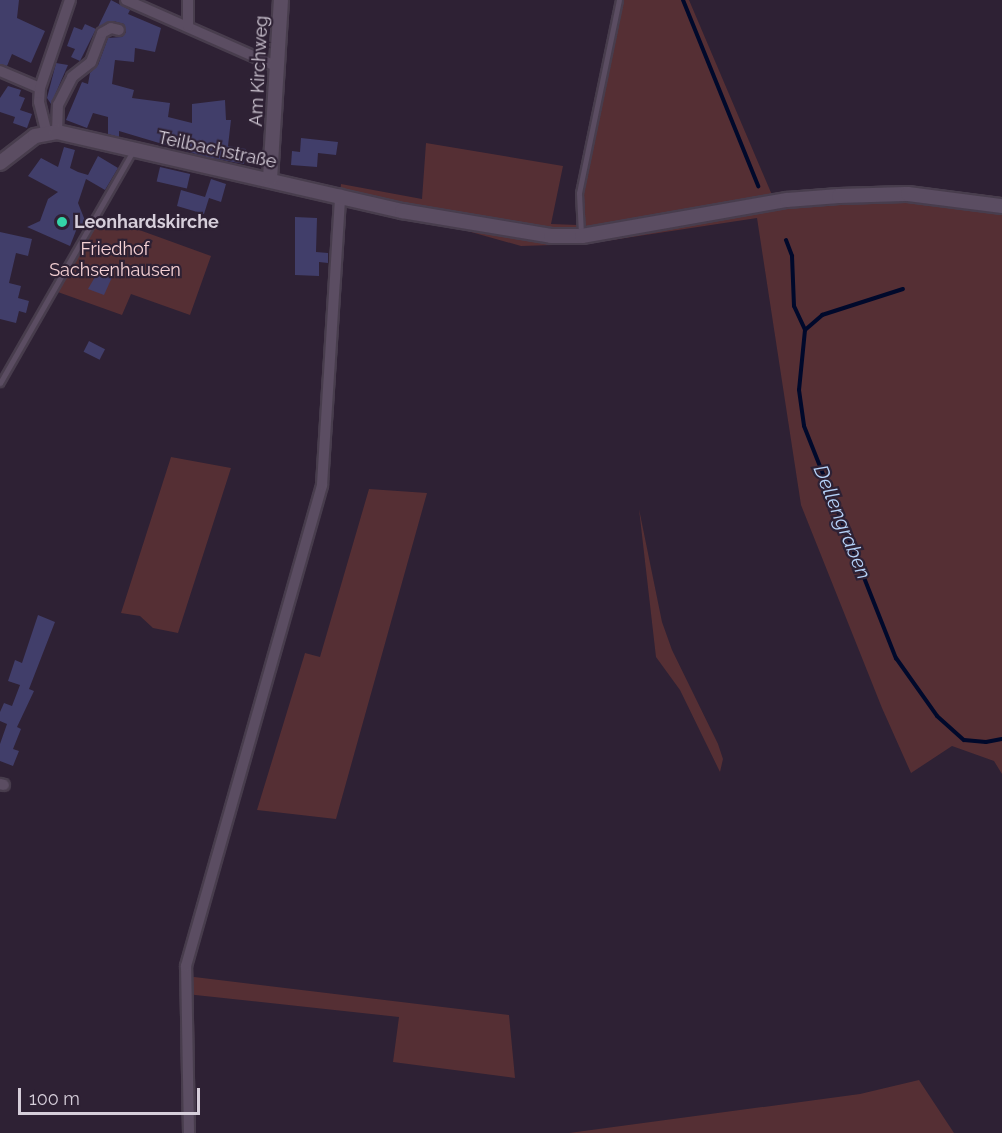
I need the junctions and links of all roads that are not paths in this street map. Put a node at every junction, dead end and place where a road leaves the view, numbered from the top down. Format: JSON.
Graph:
{"nodes":[{"id":1,"x":70,"y":0,"type":"edge"},
{"id":2,"x":126,"y":0,"type":"edge"},
{"id":3,"x":188,"y":0,"type":"edge"},
{"id":4,"x":280,"y":0,"type":"edge"},
{"id":5,"x":619,"y":0,"type":"edge"},
{"id":6,"x":188,"y":26,"type":"junction"},
{"id":7,"x":119,"y":30,"type":"dead end"},
{"id":8,"x":278,"y":67,"type":"junction"},
{"id":9,"x":0,"y":71,"type":"edge"},
{"id":10,"x":40,"y":88,"type":"junction"},
{"id":11,"x":52,"y":133,"type":"junction"},
{"id":12,"x":133,"y":151,"type":"junction"},
{"id":13,"x":0,"y":163,"type":"edge"},
{"id":14,"x":270,"y":179,"type":"junction"},
{"id":15,"x":340,"y":195,"type":"junction"},
{"id":16,"x":1002,"y":206,"type":"edge"},
{"id":17,"x":582,"y":236,"type":"junction"},
{"id":18,"x":0,"y":383,"type":"edge"},
{"id":19,"x":189,"y":1133,"type":"edge"}],
"edges":[{"from":1,"to":10,"type":"street"},
{"from":2,"to":6,"type":"street"},
{"from":3,"to":6,"type":"street"},
{"from":4,"to":8,"type":"street","name":"Am Kirchweg"},
{"from":5,"to":17,"type":"lane"},
{"from":6,"to":8,"type":"street"},
{"from":7,"to":11,"type":"street"},
{"from":8,"to":14,"type":"street","name":"Am Kirchweg"},
{"from":9,"to":10,"type":"street"},
{"from":10,"to":11,"type":"street"},
{"from":11,"to":12,"type":"street","name":"Teilbachstraße"},
{"from":11,"to":13,"type":"street"},
{"from":12,"to":14,"type":"street","name":"Teilbachstraße"},
{"from":12,"to":18,"type":"lane"},
{"from":14,"to":15,"type":"street","name":"Teilbachstraße"},
{"from":15,"to":17,"type":"street","name":"Teilbachstraße"},
{"from":15,"to":19,"type":"street"},
{"from":16,"to":17,"type":"street","name":"Teilbachstraße"}]}
